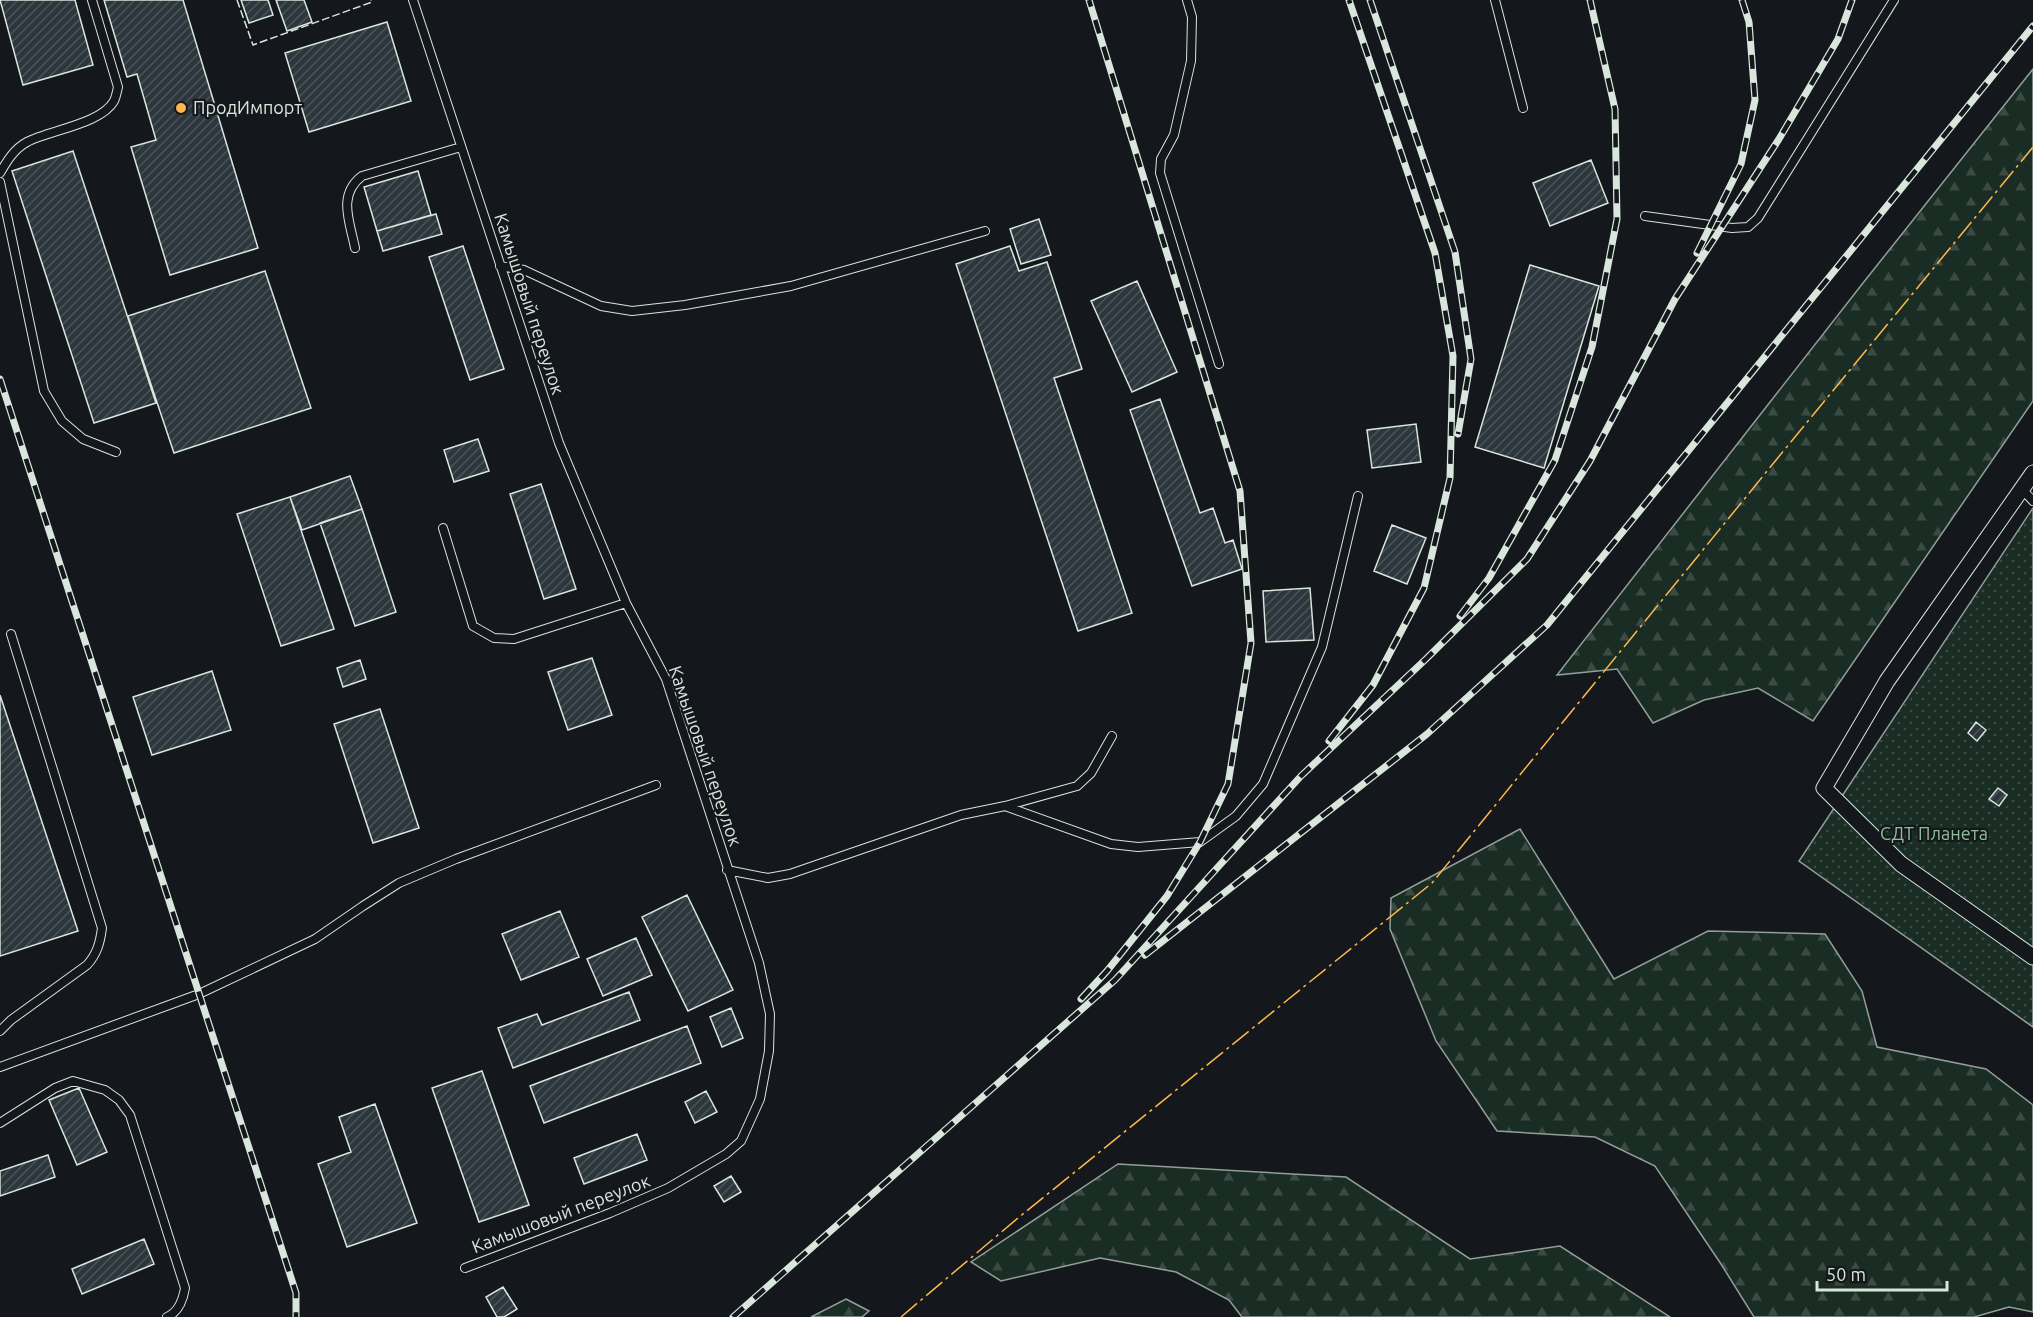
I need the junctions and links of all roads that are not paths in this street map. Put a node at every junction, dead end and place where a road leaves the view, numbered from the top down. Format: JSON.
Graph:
{"nodes":[{"id":1,"x":92,"y":0,"type":"edge"},
{"id":2,"x":413,"y":0,"type":"edge"},
{"id":3,"x":1187,"y":0,"type":"edge"},
{"id":4,"x":1495,"y":0,"type":"edge"},
{"id":5,"x":1894,"y":0,"type":"edge"},
{"id":6,"x":1523,"y":108,"type":"dead end"},
{"id":7,"x":461,"y":147,"type":"junction"},
{"id":8,"x":0,"y":173,"type":"edge"},
{"id":9,"x":0,"y":182,"type":"edge"},
{"id":10,"x":1646,"y":216,"type":"dead end"},
{"id":11,"x":985,"y":231,"type":"dead end"},
{"id":12,"x":355,"y":248,"type":"dead end"},
{"id":13,"x":501,"y":266,"type":"junction"},
{"id":14,"x":1220,"y":364,"type":"dead end"},
{"id":15,"x":116,"y":452,"type":"dead end"},
{"id":16,"x":2033,"y":473,"type":"edge"},
{"id":17,"x":2022,"y":488,"type":"junction"},
{"id":18,"x":1358,"y":496,"type":"dead end"},
{"id":19,"x":2033,"y":501,"type":"edge"},
{"id":20,"x":443,"y":528,"type":"dead end"},
{"id":21,"x":626,"y":603,"type":"junction"},
{"id":22,"x":11,"y":634,"type":"dead end"},
{"id":23,"x":1112,"y":736,"type":"dead end"},
{"id":24,"x":656,"y":786,"type":"dead end"},
{"id":25,"x":1005,"y":806,"type":"junction"},
{"id":26,"x":728,"y":870,"type":"junction"},
{"id":27,"x":2033,"y":957,"type":"edge"},
{"id":28,"x":0,"y":1031,"type":"edge"},
{"id":29,"x":0,"y":1067,"type":"edge"},
{"id":30,"x":0,"y":1123,"type":"edge"},
{"id":31,"x":465,"y":1268,"type":"dead end"},
{"id":32,"x":167,"y":1317,"type":"edge"}],
"edges":[{"from":1,"to":8,"type":"lane"},
{"from":2,"to":7,"type":"lane","name":"Камышовый переулок"},
{"from":3,"to":14,"type":"lane"},
{"from":4,"to":6,"type":"lane"},
{"from":5,"to":10,"type":"lane"},
{"from":7,"to":12,"type":"lane"},
{"from":7,"to":13,"type":"lane","name":"Камышовый переулок"},
{"from":9,"to":15,"type":"lane"},
{"from":11,"to":13,"type":"lane"},
{"from":13,"to":21,"type":"lane","name":"Камышовый переулок"},
{"from":16,"to":17,"type":"street"},
{"from":17,"to":19,"type":"lane"},
{"from":17,"to":27,"type":"street"},
{"from":18,"to":25,"type":"lane"},
{"from":20,"to":21,"type":"lane"},
{"from":21,"to":26,"type":"lane","name":"Камышовый переулок"},
{"from":22,"to":28,"type":"lane"},
{"from":23,"to":25,"type":"lane"},
{"from":24,"to":29,"type":"lane"},
{"from":25,"to":26,"type":"lane"},
{"from":26,"to":31,"type":"lane","name":"Камышовый переулок"},
{"from":30,"to":32,"type":"lane"}]}
